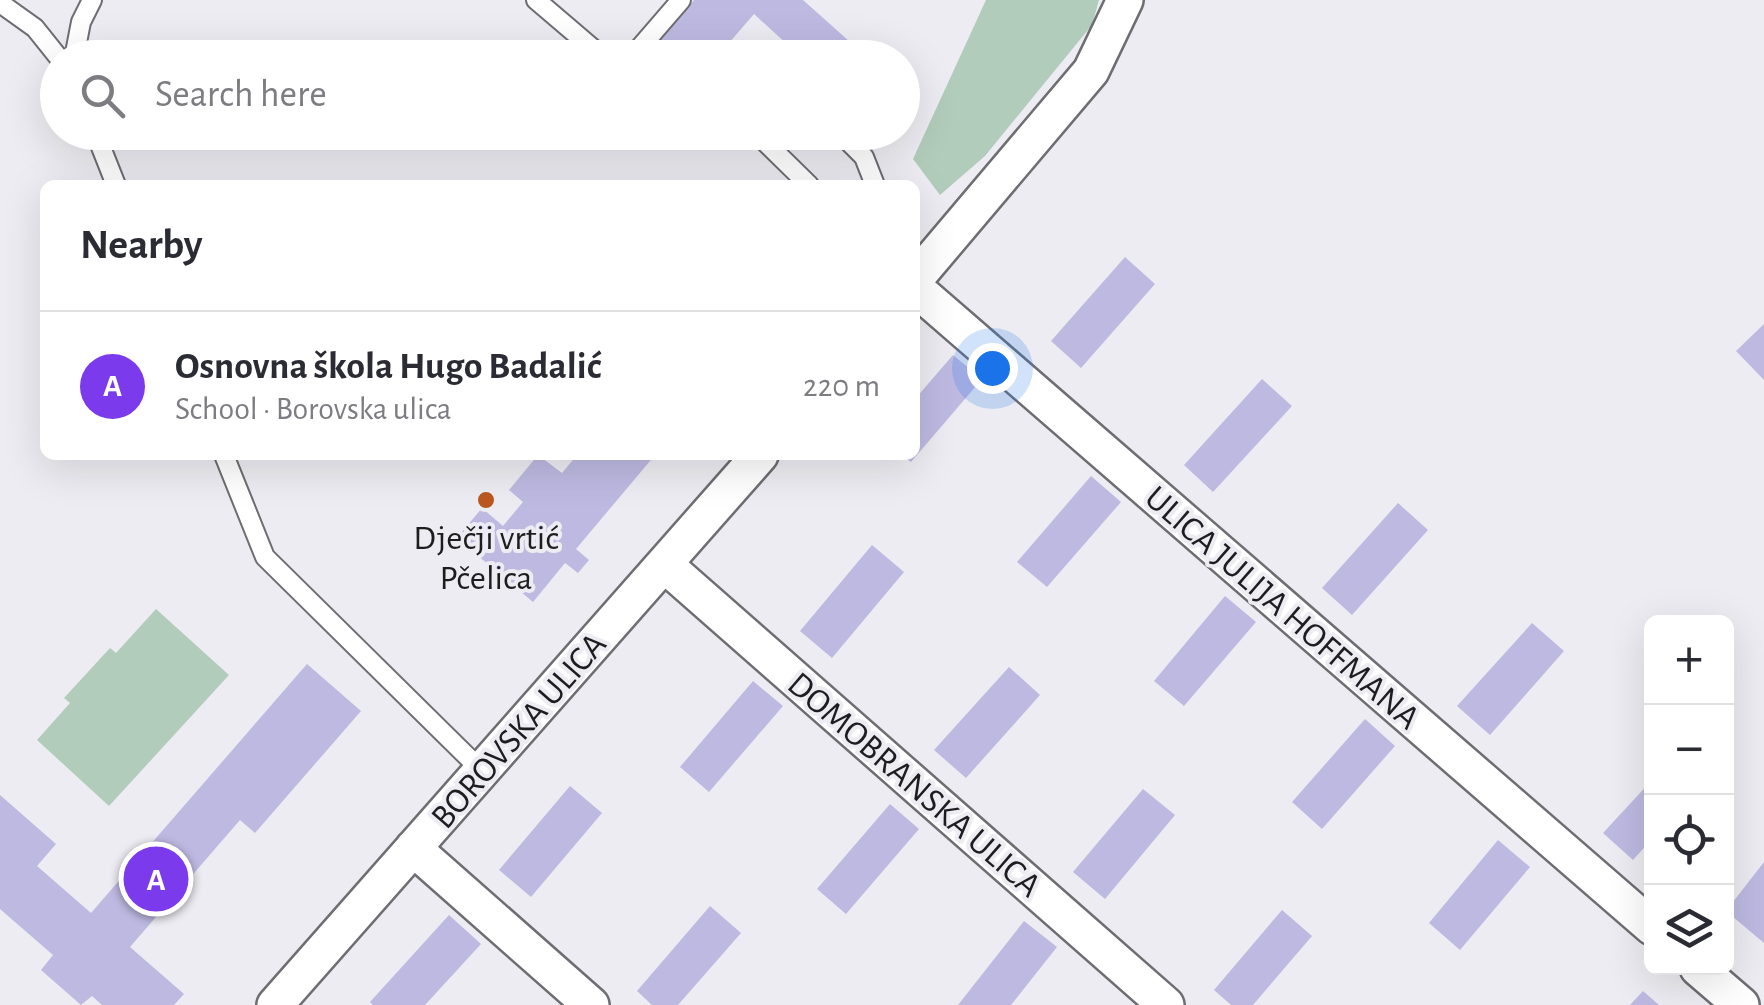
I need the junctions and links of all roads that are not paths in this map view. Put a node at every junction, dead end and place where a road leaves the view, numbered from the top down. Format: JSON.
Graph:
{"nodes":[{"id":1,"x":92,"y":0,"type":"edge"},
{"id":2,"x":536,"y":0,"type":"edge"},
{"id":3,"x":682,"y":0,"type":"edge"},
{"id":4,"x":1125,"y":0,"type":"edge"},
{"id":5,"x":0,"y":3,"type":"edge"},
{"id":6,"x":45,"y":40,"type":"edge"},
{"id":7,"x":77,"y":40,"type":"edge"},
{"id":8,"x":583,"y":40,"type":"edge"},
{"id":9,"x":646,"y":40,"type":"edge"},
{"id":10,"x":103,"y":150,"type":"edge"},
{"id":11,"x":773,"y":150,"type":"edge"},
{"id":12,"x":857,"y":150,"type":"edge"},
{"id":13,"x":114,"y":180,"type":"edge"},
{"id":14,"x":804,"y":180,"type":"edge"},
{"id":15,"x":874,"y":180,"type":"edge"},
{"id":16,"x":920,"y":273,"type":"edge"},
{"id":17,"x":920,"y":292,"type":"edge"},
{"id":18,"x":226,"y":460,"type":"edge"},
{"id":19,"x":756,"y":460,"type":"edge"},
{"id":20,"x":664,"y":564,"type":"junction"},
{"id":21,"x":482,"y":771,"type":"junction"},
{"id":22,"x":413,"y":848,"type":"junction"},
{"id":23,"x":1644,"y":920,"type":"edge"},
{"id":24,"x":1706,"y":975,"type":"edge"},
{"id":25,"x":275,"y":1005,"type":"edge"},
{"id":26,"x":591,"y":1005,"type":"edge"},
{"id":27,"x":1166,"y":1005,"type":"edge"},
{"id":28,"x":1741,"y":1005,"type":"edge"}],
"edges":[{"from":1,"to":7,"type":"lane"},
{"from":2,"to":8,"type":"lane"},
{"from":3,"to":9,"type":"lane"},
{"from":4,"to":16,"type":"street"},
{"from":5,"to":6,"type":"lane"},
{"from":10,"to":13,"type":"lane"},
{"from":11,"to":14,"type":"lane"},
{"from":12,"to":15,"type":"lane"},
{"from":17,"to":23,"type":"street","name":"ULICA JULIJA HOFFMANA"},
{"from":18,"to":21,"type":"lane"},
{"from":19,"to":20,"type":"street","name":"BOROVSKA ULICA"},
{"from":20,"to":21,"type":"street","name":"BOROVSKA ULICA"},
{"from":20,"to":27,"type":"street","name":"DOMOBRANSKA ULICA"},
{"from":21,"to":22,"type":"street","name":"BOROVSKA ULICA"},
{"from":22,"to":25,"type":"street","name":"BOROVSKA ULICA"},
{"from":22,"to":26,"type":"street"},
{"from":24,"to":28,"type":"street"}]}
